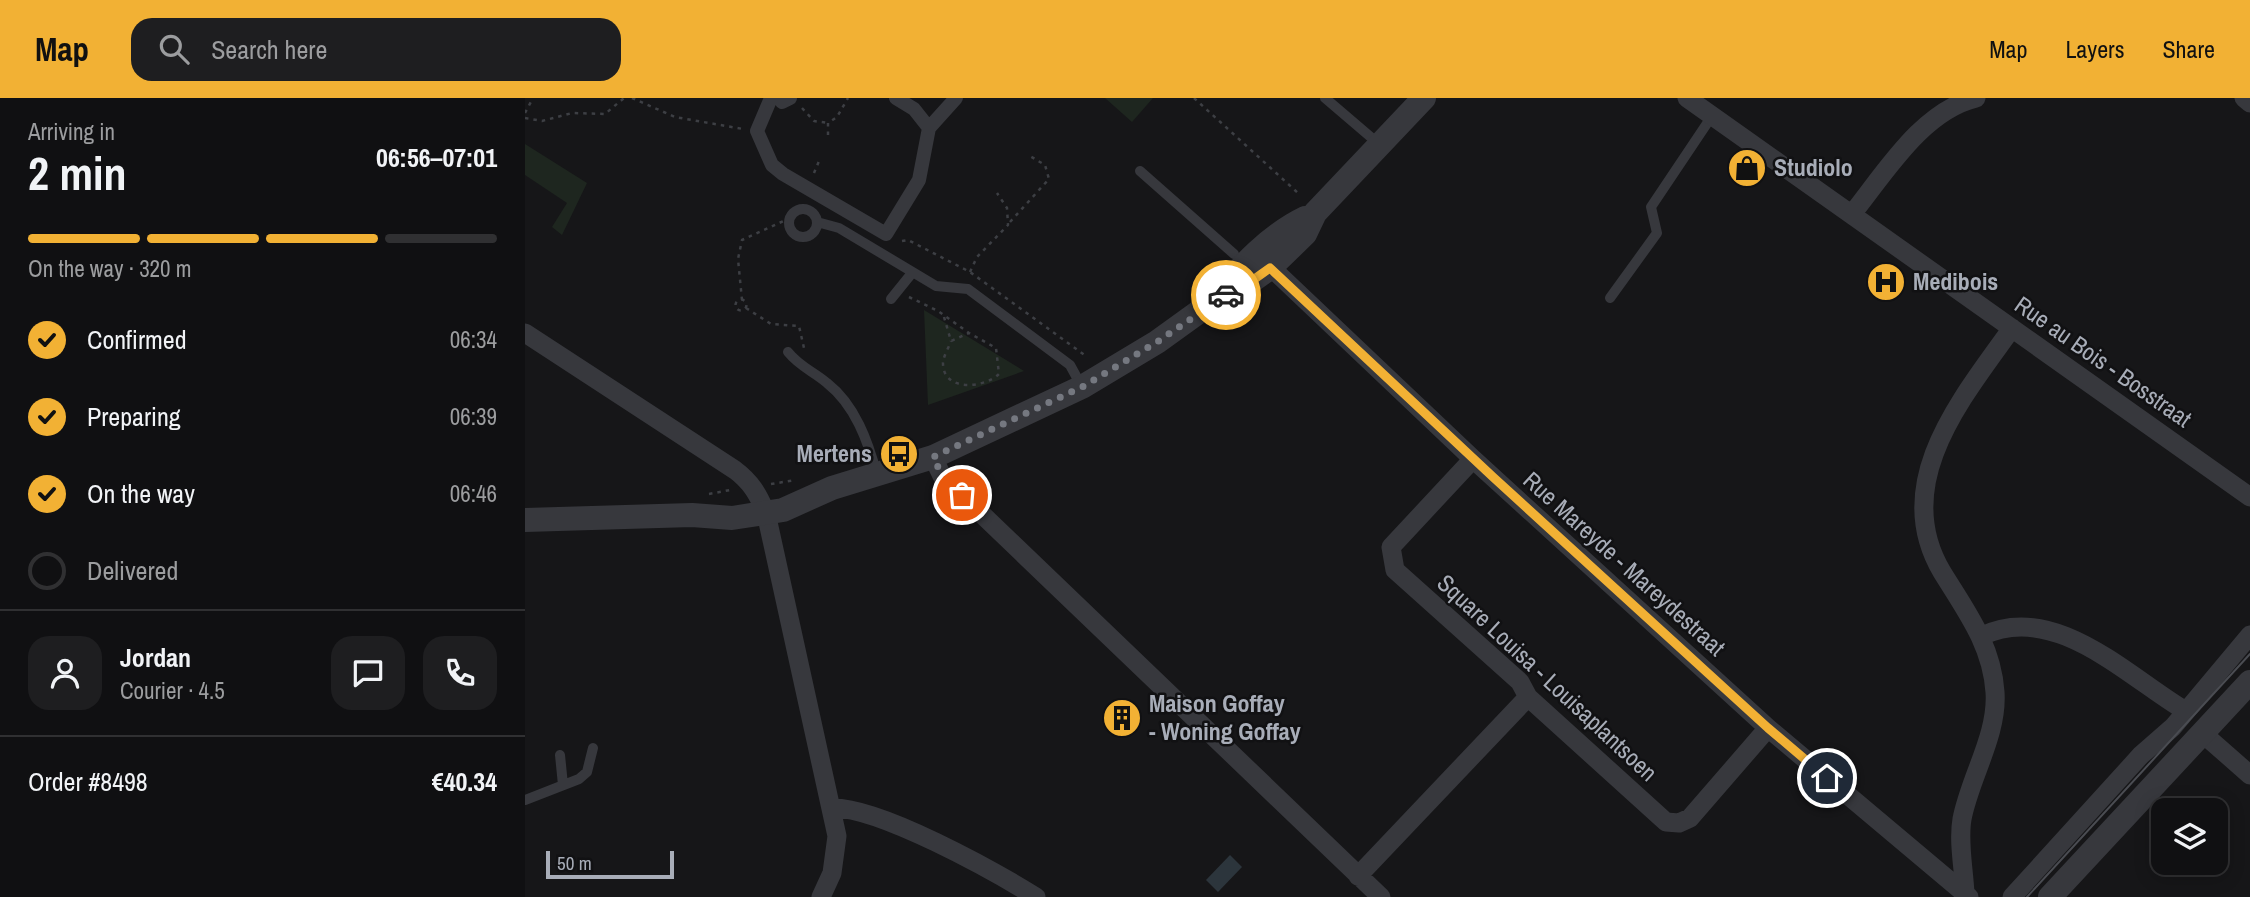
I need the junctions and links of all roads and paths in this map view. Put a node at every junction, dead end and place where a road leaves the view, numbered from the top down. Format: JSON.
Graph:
{"nodes":[{"id":1,"x":533,"y":98,"type":"edge"},
{"id":2,"x":624,"y":98,"type":"edge"},
{"id":3,"x":632,"y":98,"type":"edge"},
{"id":4,"x":848,"y":98,"type":"edge"},
{"id":5,"x":896,"y":98,"type":"edge"},
{"id":6,"x":956,"y":98,"type":"edge"},
{"id":7,"x":1194,"y":98,"type":"edge"},
{"id":8,"x":1325,"y":98,"type":"edge"},
{"id":9,"x":1424,"y":98,"type":"edge"},
{"id":10,"x":1687,"y":98,"type":"edge"},
{"id":11,"x":1976,"y":98,"type":"edge"},
{"id":12,"x":2244,"y":98,"type":"edge"},
{"id":13,"x":785,"y":100,"type":"edge"},
{"id":14,"x":2250,"y":103,"type":"edge"},
{"id":15,"x":525,"y":115,"type":"edge"},
{"id":16,"x":1712,"y":116,"type":"junction"},
{"id":17,"x":828,"y":123,"type":"junction"},
{"id":18,"x":929,"y":128,"type":"junction"},
{"id":19,"x":757,"y":131,"type":"junction"},
{"id":20,"x":828,"y":135,"type":"dead end"},
{"id":21,"x":1380,"y":145,"type":"junction"},
{"id":22,"x":1030,"y":156,"type":"dead end"},
{"id":23,"x":1140,"y":171,"type":"dead end"},
{"id":24,"x":997,"y":193,"type":"dead end"},
{"id":25,"x":1298,"y":193,"type":"dead end"},
{"id":26,"x":1851,"y":214,"type":"junction"},
{"id":27,"x":790,"y":218,"type":"junction"},
{"id":28,"x":817,"y":222,"type":"junction"},
{"id":29,"x":1008,"y":225,"type":"junction"},
{"id":30,"x":886,"y":234,"type":"junction"},
{"id":31,"x":884,"y":257,"type":"junction"},
{"id":32,"x":1254,"y":258,"type":"junction"},
{"id":33,"x":970,"y":272,"type":"dead end"},
{"id":34,"x":912,"y":273,"type":"junction"},
{"id":35,"x":893,"y":296,"type":"joint"},
{"id":36,"x":1611,"y":298,"type":"dead end"},
{"id":37,"x":742,"y":299,"type":"junction"},
{"id":38,"x":746,"y":308,"type":"junction"},
{"id":39,"x":944,"y":317,"type":"junction"},
{"id":40,"x":2012,"y":328,"type":"junction"},
{"id":41,"x":525,"y":333,"type":"edge"},
{"id":42,"x":969,"y":334,"type":"junction"},
{"id":43,"x":951,"y":341,"type":"junction"},
{"id":44,"x":788,"y":352,"type":"dead end"},
{"id":45,"x":798,"y":365,"type":"junction"},
{"id":46,"x":1082,"y":387,"type":"junction"},
{"id":47,"x":933,"y":457,"type":"junction"},
{"id":48,"x":1473,"y":459,"type":"junction"},
{"id":49,"x":877,"y":475,"type":"junction"},
{"id":50,"x":800,"y":479,"type":"dead end"},
{"id":51,"x":2250,"y":497,"type":"edge"},
{"id":52,"x":759,"y":499,"type":"junction"},
{"id":53,"x":696,"y":506,"type":"junction"},
{"id":54,"x":525,"y":520,"type":"edge"},
{"id":55,"x":2250,"y":635,"type":"edge"},
{"id":56,"x":1982,"y":636,"type":"junction"},
{"id":57,"x":2250,"y":682,"type":"edge"},
{"id":58,"x":1528,"y":698,"type":"junction"},
{"id":59,"x":2184,"y":710,"type":"junction"},
{"id":60,"x":1768,"y":728,"type":"junction"},
{"id":61,"x":2201,"y":732,"type":"junction"},
{"id":62,"x":593,"y":748,"type":"dead end"},
{"id":63,"x":560,"y":755,"type":"dead end"},
{"id":64,"x":2250,"y":775,"type":"edge"},
{"id":65,"x":563,"y":785,"type":"junction"},
{"id":66,"x":525,"y":800,"type":"edge"},
{"id":67,"x":831,"y":808,"type":"junction"},
{"id":68,"x":1359,"y":876,"type":"junction"},
{"id":69,"x":1967,"y":895,"type":"edge"},
{"id":70,"x":821,"y":897,"type":"edge"},
{"id":71,"x":1036,"y":897,"type":"edge"},
{"id":72,"x":1381,"y":897,"type":"edge"},
{"id":73,"x":2012,"y":897,"type":"edge"},
{"id":74,"x":2050,"y":897,"type":"edge"}],
"edges":[{"from":1,"to":15,"type":"path"},
{"from":2,"to":15,"type":"path"},
{"from":3,"to":19,"type":"path"},
{"from":4,"to":17,"type":"path"},
{"from":5,"to":18,"type":"street"},
{"from":6,"to":18,"type":"street"},
{"from":7,"to":25,"type":"path"},
{"from":8,"to":21,"type":"lane"},
{"from":9,"to":21,"type":"street"},
{"from":10,"to":16,"type":"street","name":"Rue au Bois - Bosstraat"},
{"from":11,"to":26,"type":"street"},
{"from":12,"to":14,"type":"street"},
{"from":13,"to":17,"type":"path"},
{"from":13,"to":19,"type":"street"},
{"from":16,"to":26,"type":"street","name":"Rue au Bois - Bosstraat"},
{"from":16,"to":36,"type":"lane"},
{"from":17,"to":20,"type":"path"},
{"from":18,"to":30,"type":"street"},
{"from":19,"to":30,"type":"street"},
{"from":21,"to":32,"type":"street"},
{"from":22,"to":29,"type":"path"},
{"from":23,"to":32,"type":"lane"},
{"from":24,"to":29,"type":"path"},
{"from":26,"to":40,"type":"street","name":"Rue au Bois - Bosstraat"},
{"from":27,"to":28,"type":"lane"},
{"from":27,"to":28,"type":"lane"},
{"from":27,"to":37,"type":"path"},
{"from":28,"to":31,"type":"lane"},
{"from":29,"to":33,"type":"path"},
{"from":30,"to":31,"type":"lane"},
{"from":31,"to":34,"type":"lane"},
{"from":32,"to":46,"type":"street"},
{"from":32,"to":48,"type":"street","name":"Rue Mareyde - Mareydestraat"},
{"from":34,"to":35,"type":"lane"},
{"from":34,"to":46,"type":"lane"},
{"from":35,"to":39,"type":"path"},
{"from":37,"to":38,"type":"path"},
{"from":37,"to":38,"type":"path"},
{"from":38,"to":45,"type":"path"},
{"from":39,"to":42,"type":"path"},
{"from":39,"to":43,"type":"path"},
{"from":40,"to":51,"type":"street","name":"Rue au Bois - Bosstraat"},
{"from":40,"to":56,"type":"street"},
{"from":41,"to":52,"type":"street"},
{"from":42,"to":43,"type":"path"},
{"from":42,"to":43,"type":"path"},
{"from":44,"to":45,"type":"lane"},
{"from":45,"to":49,"type":"lane"},
{"from":46,"to":47,"type":"street"},
{"from":47,"to":49,"type":"street"},
{"from":47,"to":68,"type":"street"},
{"from":48,"to":58,"type":"street","name":"Square Louisa - Louisaplantsoen"},
{"from":48,"to":60,"type":"street","name":"Rue Mareyde - Mareydestraat"},
{"from":49,"to":52,"type":"street"},
{"from":50,"to":52,"type":"path"},
{"from":52,"to":53,"type":"street"},
{"from":52,"to":53,"type":"path"},
{"from":52,"to":67,"type":"street"},
{"from":53,"to":54,"type":"street"},
{"from":55,"to":59,"type":"street"},
{"from":56,"to":59,"type":"street"},
{"from":56,"to":69,"type":"street"},
{"from":57,"to":61,"type":"street"},
{"from":58,"to":60,"type":"street","name":"Square Louisa - Louisaplantsoen"},
{"from":58,"to":68,"type":"street"},
{"from":59,"to":73,"type":"street"},
{"from":60,"to":69,"type":"street","name":"Rue Mareyde - Mareydestraat"},
{"from":61,"to":64,"type":"street"},
{"from":61,"to":74,"type":"street"},
{"from":62,"to":65,"type":"lane"},
{"from":63,"to":65,"type":"lane"},
{"from":65,"to":66,"type":"lane"},
{"from":67,"to":70,"type":"street"},
{"from":67,"to":71,"type":"street"},
{"from":68,"to":72,"type":"street"}]}
